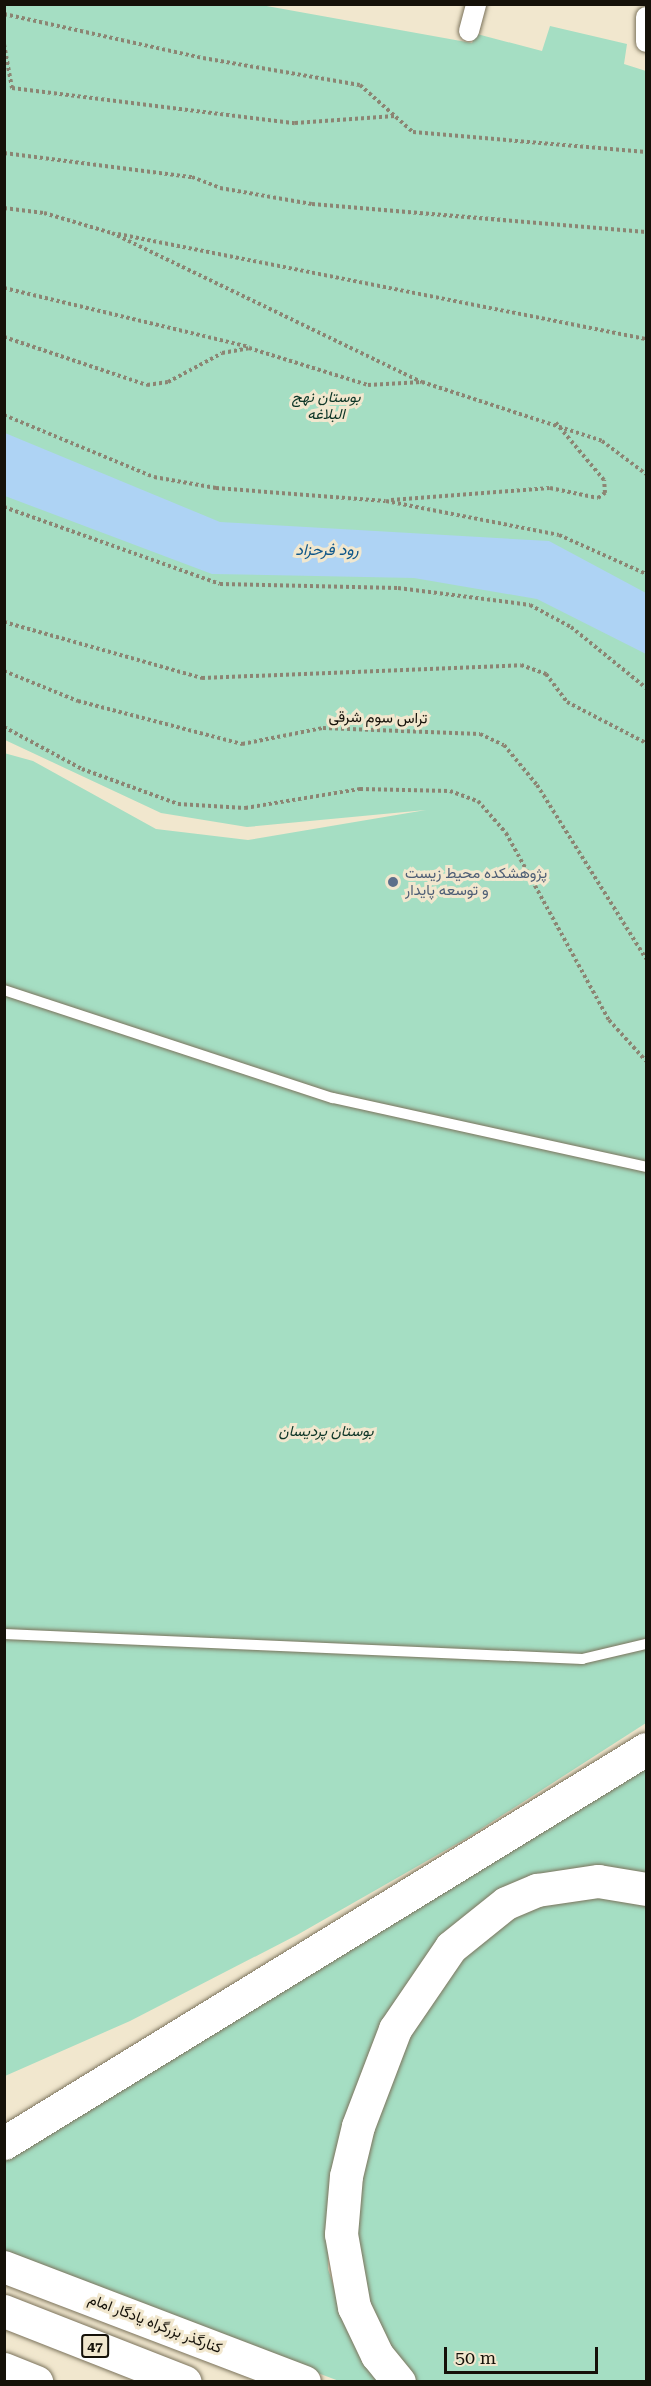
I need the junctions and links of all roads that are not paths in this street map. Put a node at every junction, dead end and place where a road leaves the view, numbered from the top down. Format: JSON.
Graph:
{"nodes":[{"id":1,"x":476,"y":4,"type":"edge"},
{"id":2,"x":646,"y":17,"type":"edge"},
{"id":3,"x":470,"y":31,"type":"dead end"},
{"id":4,"x":645,"y":41,"type":"edge"},
{"id":5,"x":4,"y":990,"type":"edge"},
{"id":6,"x":646,"y":1167,"type":"edge"},
{"id":7,"x":4,"y":1634,"type":"edge"},
{"id":8,"x":646,"y":1644,"type":"edge"},
{"id":9,"x":646,"y":1749,"type":"edge"},
{"id":10,"x":646,"y":1889,"type":"edge"},
{"id":11,"x":4,"y":2144,"type":"edge"},
{"id":12,"x":4,"y":2267,"type":"edge"},
{"id":13,"x":4,"y":2311,"type":"edge"},
{"id":14,"x":4,"y":2369,"type":"edge"},
{"id":15,"x":38,"y":2382,"type":"edge"},
{"id":16,"x":185,"y":2382,"type":"edge"},
{"id":17,"x":304,"y":2382,"type":"edge"},
{"id":18,"x":399,"y":2382,"type":"edge"}],
"edges":[{"from":1,"to":3,"type":"street"},
{"from":2,"to":4,"type":"street"},
{"from":5,"to":6,"type":"lane"},
{"from":7,"to":8,"type":"lane"},
{"from":9,"to":11,"type":"highway"},
{"from":10,"to":18,"type":"highway"},
{"from":12,"to":17,"type":"main road","name":"کنارگذر بزرگراه یادگار امام"},
{"from":13,"to":16,"type":"highway","number":"47"},
{"from":14,"to":15,"type":"highway"}]}
